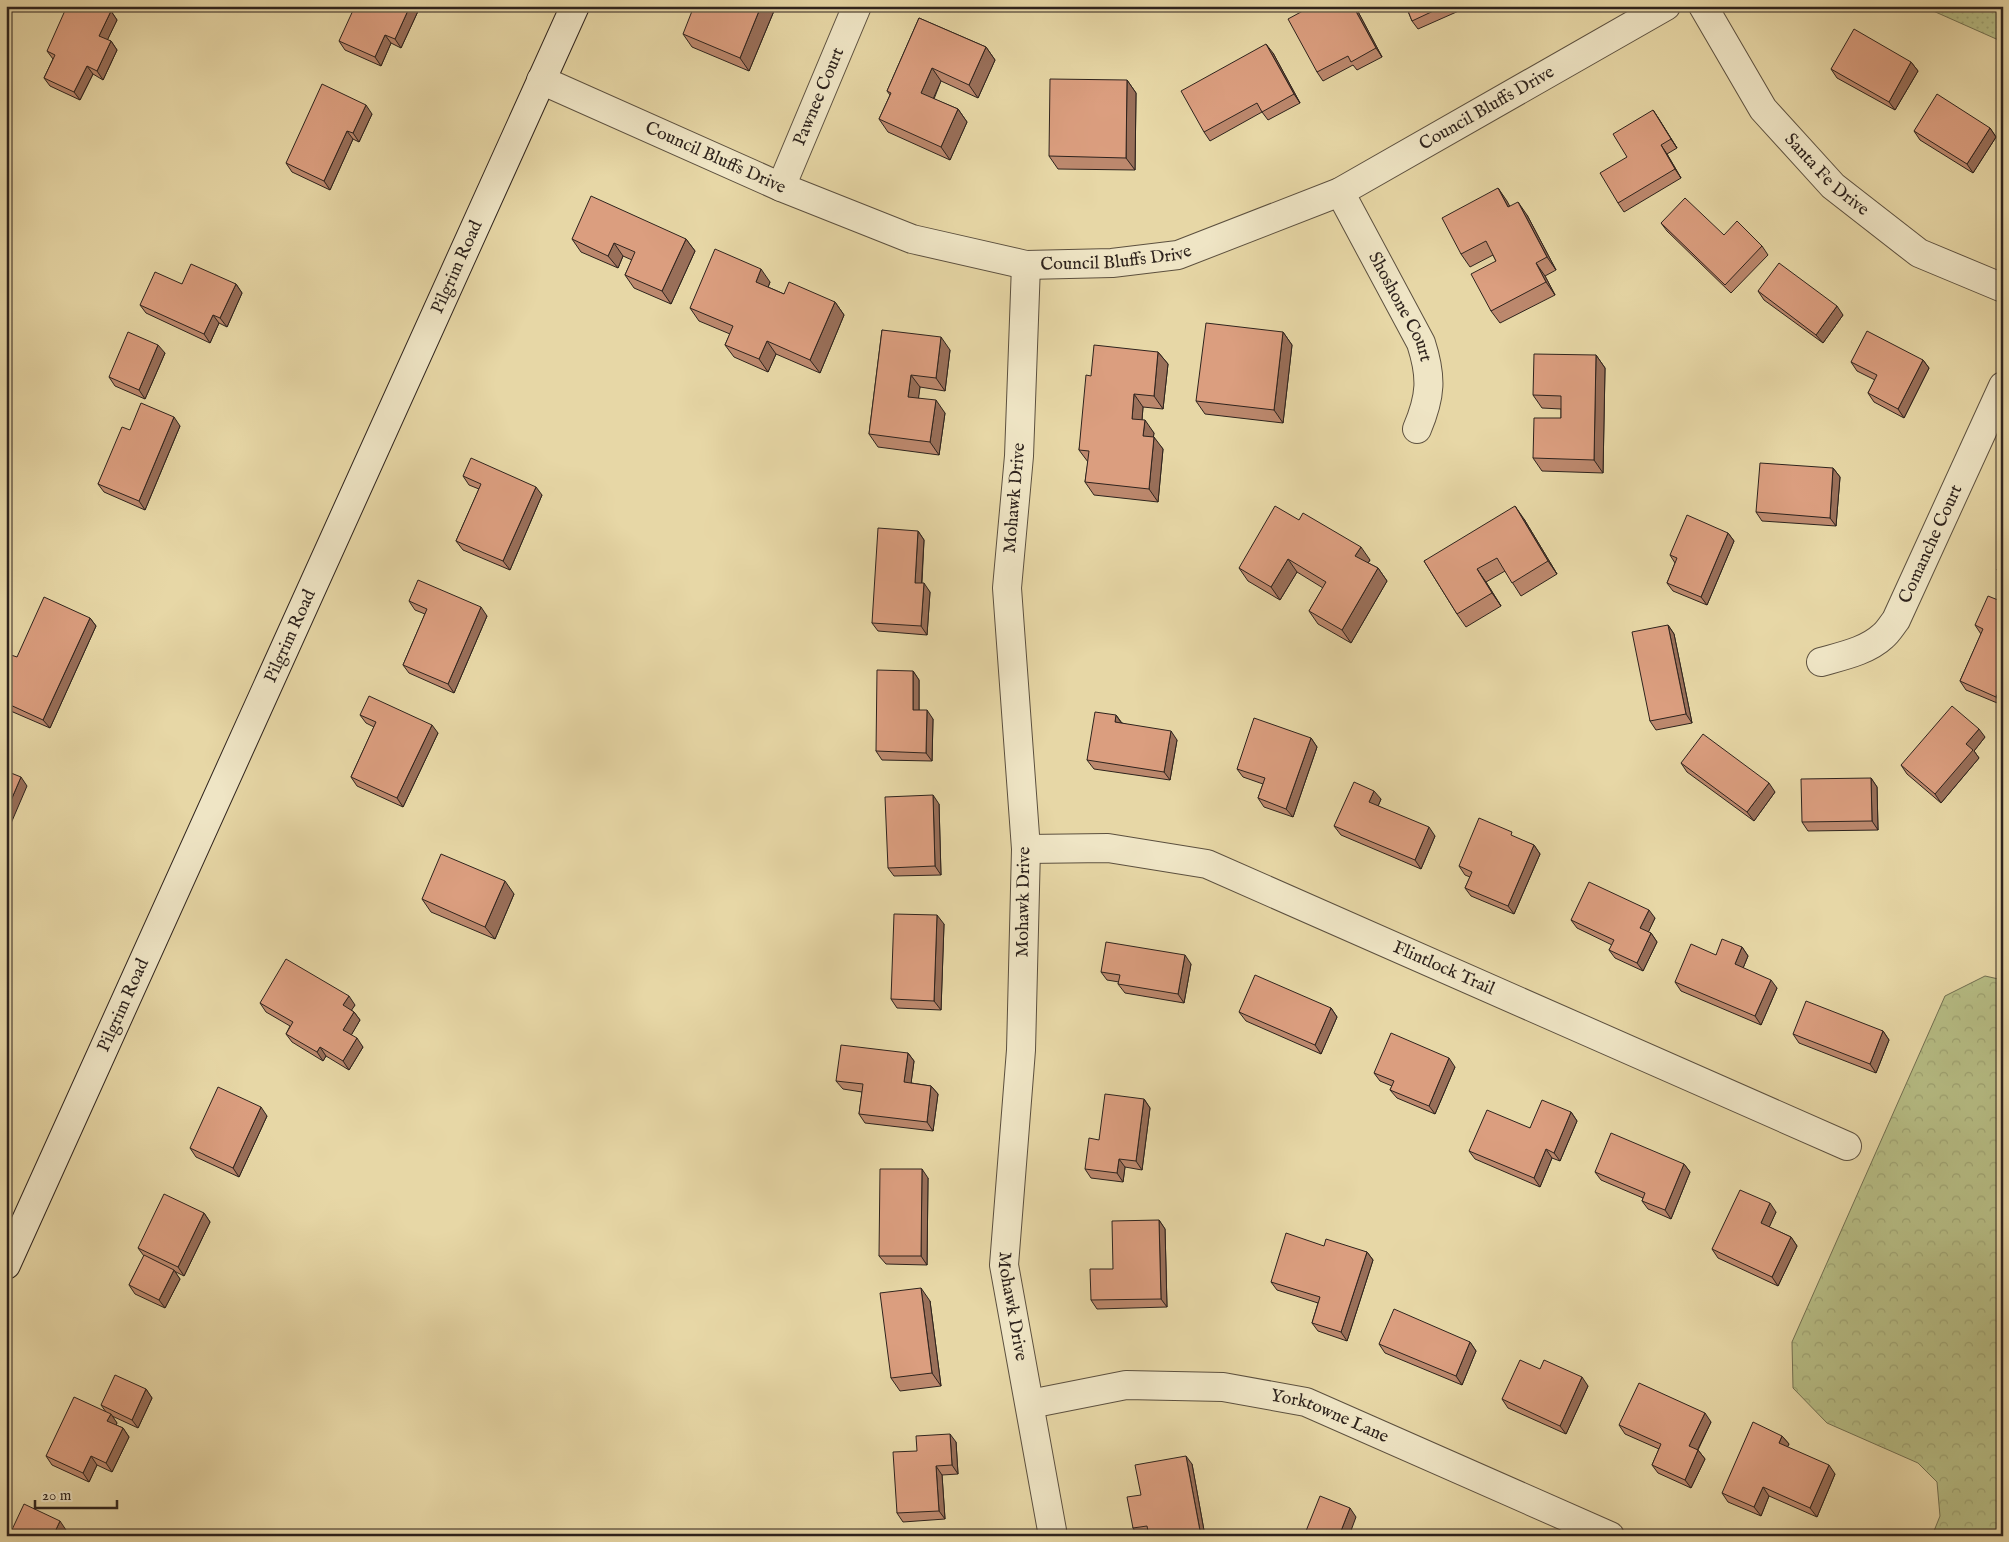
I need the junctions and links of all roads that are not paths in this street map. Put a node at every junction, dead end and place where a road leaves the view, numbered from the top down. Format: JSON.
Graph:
{"nodes":[{"id":1,"x":575,"y":6,"type":"edge"},
{"id":2,"x":857,"y":6,"type":"edge"},
{"id":3,"x":1666,"y":6,"type":"edge"},
{"id":4,"x":1703,"y":6,"type":"edge"},
{"id":5,"x":541,"y":80,"type":"junction"},
{"id":6,"x":781,"y":187,"type":"junction"},
{"id":7,"x":1340,"y":192,"type":"junction"},
{"id":8,"x":1026,"y":265,"type":"junction"},
{"id":9,"x":2003,"y":288,"type":"edge"},
{"id":10,"x":2003,"y":386,"type":"edge"},
{"id":11,"x":1416,"y":429,"type":"dead end"},
{"id":12,"x":1821,"y":662,"type":"dead end"},
{"id":13,"x":1026,"y":849,"type":"junction"},
{"id":14,"x":1847,"y":1146,"type":"dead end"},
{"id":15,"x":6,"y":1266,"type":"edge"},
{"id":16,"x":1030,"y":1404,"type":"junction"},
{"id":17,"x":1053,"y":1536,"type":"edge"},
{"id":18,"x":1610,"y":1536,"type":"edge"}],
"edges":[{"from":1,"to":5,"type":"street","name":"Pilgrim Road"},
{"from":2,"to":6,"type":"street","name":"Pawnee Court"},
{"from":3,"to":7,"type":"street","name":"Council Bluffs Drive"},
{"from":4,"to":9,"type":"street","name":"Santa Fe Drive"},
{"from":5,"to":6,"type":"street","name":"Council Bluffs Drive"},
{"from":5,"to":15,"type":"street","name":"Pilgrim Road"},
{"from":6,"to":8,"type":"street","name":"Council Bluffs Drive"},
{"from":7,"to":8,"type":"street","name":"Council Bluffs Drive"},
{"from":7,"to":11,"type":"street","name":"Shoshone Court"},
{"from":8,"to":13,"type":"street","name":"Mohawk Drive"},
{"from":10,"to":12,"type":"street","name":"Comanche Court"},
{"from":13,"to":14,"type":"street","name":"Flintlock Trail"},
{"from":13,"to":16,"type":"street","name":"Mohawk Drive"},
{"from":16,"to":17,"type":"street","name":"Mohawk Drive"},
{"from":16,"to":18,"type":"street","name":"Yorktowne Lane"}]}
